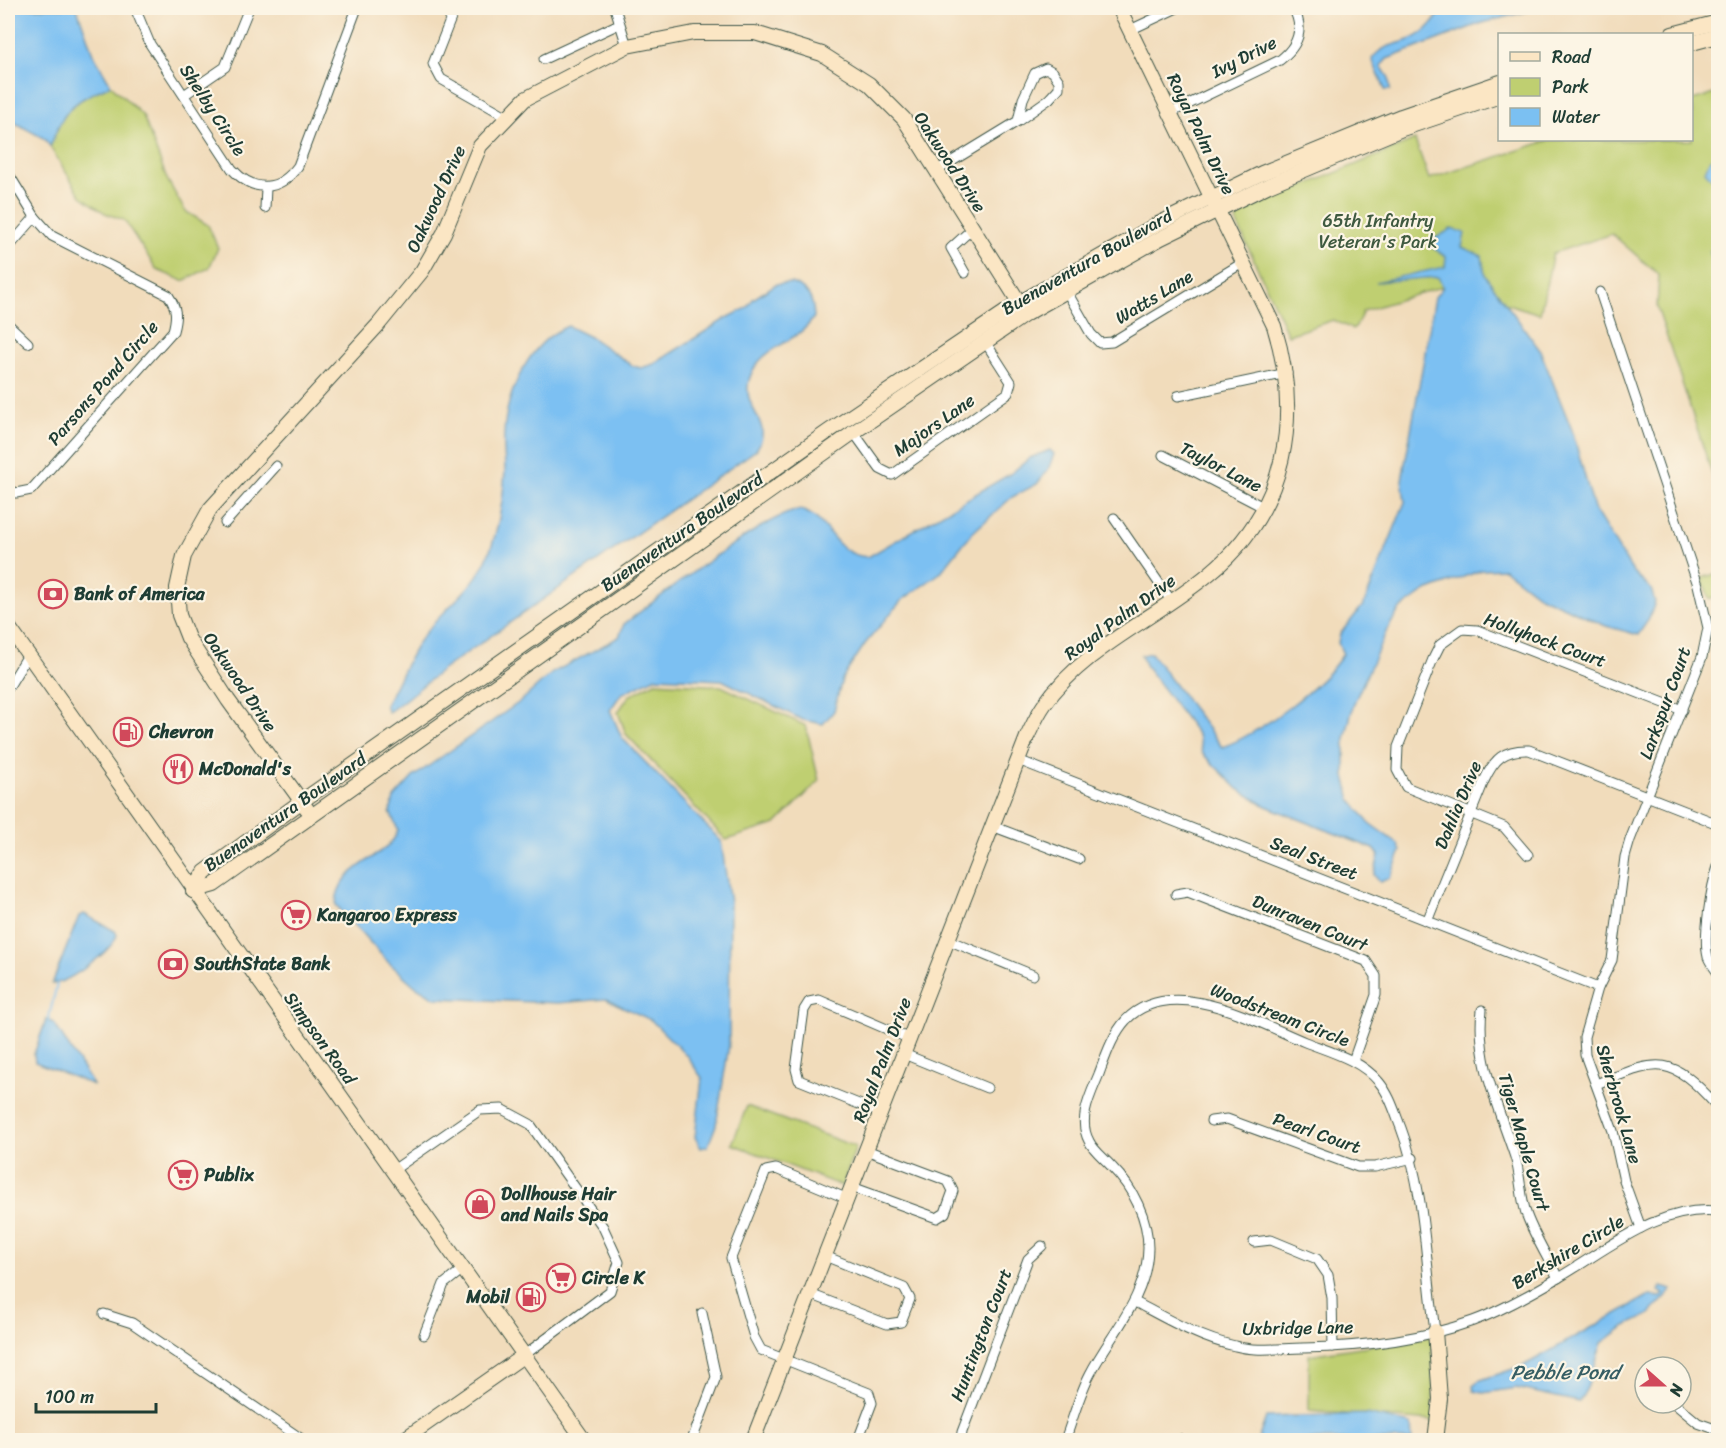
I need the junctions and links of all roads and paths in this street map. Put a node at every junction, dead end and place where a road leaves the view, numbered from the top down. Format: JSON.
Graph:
{"nodes":[{"id":1,"x":135,"y":8,"type":"edge"},
{"id":2,"x":249,"y":8,"type":"edge"},
{"id":3,"x":357,"y":8,"type":"edge"},
{"id":4,"x":455,"y":8,"type":"edge"},
{"id":5,"x":615,"y":8,"type":"edge"},
{"id":6,"x":1119,"y":8,"type":"edge"},
{"id":7,"x":1177,"y":8,"type":"edge"},
{"id":8,"x":1293,"y":8,"type":"edge"},
{"id":9,"x":1719,"y":22,"type":"edge"},
{"id":10,"x":619,"y":24,"type":"junction"},
{"id":11,"x":1130,"y":30,"type":"junction"},
{"id":12,"x":1676,"y":33,"type":"edge"},
{"id":13,"x":1719,"y":36,"type":"edge"},
{"id":14,"x":1693,"y":44,"type":"edge"},
{"id":15,"x":627,"y":46,"type":"junction"},
{"id":16,"x":544,"y":59,"type":"dead end"},
{"id":17,"x":1498,"y":83,"type":"edge"},
{"id":18,"x":184,"y":96,"type":"junction"},
{"id":19,"x":1498,"y":97,"type":"edge"},
{"id":20,"x":1170,"y":112,"type":"junction"},
{"id":21,"x":506,"y":116,"type":"junction"},
{"id":22,"x":1018,"y":121,"type":"junction"},
{"id":23,"x":936,"y":171,"type":"junction"},
{"id":24,"x":8,"y":173,"type":"edge"},
{"id":25,"x":266,"y":188,"type":"junction"},
{"id":26,"x":1214,"y":203,"type":"junction"},
{"id":27,"x":265,"y":208,"type":"dead end"},
{"id":28,"x":35,"y":217,"type":"junction"},
{"id":29,"x":972,"y":229,"type":"junction"},
{"id":30,"x":8,"y":248,"type":"edge"},
{"id":31,"x":1244,"y":262,"type":"junction"},
{"id":32,"x":965,"y":273,"type":"dead end"},
{"id":33,"x":1067,"y":292,"type":"junction"},
{"id":34,"x":1600,"y":292,"type":"dead end"},
{"id":35,"x":1023,"y":308,"type":"junction"},
{"id":36,"x":8,"y":324,"type":"edge"},
{"id":37,"x":28,"y":343,"type":"dead end"},
{"id":38,"x":986,"y":343,"type":"junction"},
{"id":39,"x":1287,"y":373,"type":"junction"},
{"id":40,"x":1179,"y":396,"type":"dead end"},
{"id":41,"x":846,"y":420,"type":"junction"},
{"id":42,"x":829,"y":431,"type":"junction"},
{"id":43,"x":854,"y":432,"type":"junction"},
{"id":44,"x":838,"y":443,"type":"junction"},
{"id":45,"x":1163,"y":455,"type":"dead end"},
{"id":46,"x":276,"y":466,"type":"dead end"},
{"id":47,"x":8,"y":490,"type":"edge"},
{"id":48,"x":1263,"y":507,"type":"junction"},
{"id":49,"x":1114,"y":518,"type":"dead end"},
{"id":50,"x":225,"y":523,"type":"dead end"},
{"id":51,"x":1172,"y":602,"type":"junction"},
{"id":52,"x":8,"y":626,"type":"edge"},
{"id":53,"x":28,"y":655,"type":"junction"},
{"id":54,"x":8,"y":688,"type":"edge"},
{"id":55,"x":1682,"y":710,"type":"junction"},
{"id":56,"x":1018,"y":760,"type":"junction"},
{"id":57,"x":1648,"y":796,"type":"junction"},
{"id":58,"x":302,"y":801,"type":"junction"},
{"id":59,"x":1471,"y":814,"type":"junction"},
{"id":60,"x":312,"y":816,"type":"junction"},
{"id":61,"x":1719,"y":824,"type":"edge"},
{"id":62,"x":992,"y":826,"type":"junction"},
{"id":63,"x":1528,"y":855,"type":"dead end"},
{"id":64,"x":1078,"y":859,"type":"dead end"},
{"id":65,"x":1719,"y":867,"type":"edge"},
{"id":66,"x":193,"y":891,"type":"junction"},
{"id":67,"x":1176,"y":894,"type":"dead end"},
{"id":68,"x":1428,"y":919,"type":"junction"},
{"id":69,"x":948,"y":940,"type":"junction"},
{"id":70,"x":1719,"y":973,"type":"edge"},
{"id":71,"x":1033,"y":975,"type":"dead end"},
{"id":72,"x":1598,"y":988,"type":"junction"},
{"id":73,"x":1482,"y":1010,"type":"dead end"},
{"id":74,"x":910,"y":1039,"type":"junction"},
{"id":75,"x":904,"y":1054,"type":"junction"},
{"id":76,"x":1353,"y":1061,"type":"junction"},
{"id":77,"x":1596,"y":1084,"type":"junction"},
{"id":78,"x":987,"y":1088,"type":"dead end"},
{"id":79,"x":1715,"y":1104,"type":"dead end"},
{"id":80,"x":881,"y":1113,"type":"junction"},
{"id":81,"x":1211,"y":1121,"type":"dead end"},
{"id":82,"x":866,"y":1150,"type":"junction"},
{"id":83,"x":1413,"y":1158,"type":"junction"},
{"id":84,"x":392,"y":1171,"type":"junction"},
{"id":85,"x":850,"y":1193,"type":"junction"},
{"id":86,"x":1719,"y":1211,"type":"edge"},
{"id":87,"x":1641,"y":1228,"type":"junction"},
{"id":88,"x":1254,"y":1242,"type":"dead end"},
{"id":89,"x":1042,"y":1246,"type":"dead end"},
{"id":90,"x":825,"y":1256,"type":"junction"},
{"id":91,"x":463,"y":1269,"type":"junction"},
{"id":92,"x":1558,"y":1278,"type":"junction"},
{"id":93,"x":810,"y":1294,"type":"junction"},
{"id":94,"x":1135,"y":1302,"type":"junction"},
{"id":95,"x":702,"y":1313,"type":"dead end"},
{"id":96,"x":105,"y":1314,"type":"dead end"},
{"id":97,"x":1435,"y":1331,"type":"junction"},
{"id":98,"x":424,"y":1335,"type":"dead end"},
{"id":99,"x":1333,"y":1347,"type":"junction"},
{"id":100,"x":523,"y":1356,"type":"junction"},
{"id":101,"x":785,"y":1360,"type":"junction"},
{"id":102,"x":1688,"y":1415,"type":"edge"},
{"id":103,"x":1719,"y":1430,"type":"edge"},
{"id":104,"x":303,"y":1440,"type":"edge"},
{"id":105,"x":403,"y":1440,"type":"edge"},
{"id":106,"x":584,"y":1440,"type":"edge"},
{"id":107,"x":692,"y":1440,"type":"edge"},
{"id":108,"x":753,"y":1440,"type":"edge"},
{"id":109,"x":858,"y":1440,"type":"edge"},
{"id":110,"x":961,"y":1440,"type":"edge"},
{"id":111,"x":1065,"y":1440,"type":"edge"},
{"id":112,"x":1435,"y":1440,"type":"edge"}],
"edges":[{"from":1,"to":18,"type":"street","name":"Shelby Circle"},
{"from":2,"to":18,"type":"street"},
{"from":3,"to":25,"type":"street"},
{"from":4,"to":21,"type":"street"},
{"from":5,"to":10,"type":"street"},
{"from":6,"to":11,"type":"main road","name":"Royal Palm Drive"},
{"from":7,"to":11,"type":"street"},
{"from":8,"to":20,"type":"street","name":"Ivy Drive"},
{"from":9,"to":12,"type":"main road"},
{"from":10,"to":15,"type":"street"},
{"from":10,"to":16,"type":"street"},
{"from":11,"to":20,"type":"main road","name":"Royal Palm Drive"},
{"from":13,"to":14,"type":"main road"},
{"from":15,"to":21,"type":"main road","name":"Oakwood Drive"},
{"from":15,"to":23,"type":"main road","name":"Oakwood Drive"},
{"from":17,"to":26,"type":"main road","name":"Buenaventura Boulevard"},
{"from":18,"to":25,"type":"street","name":"Shelby Circle"},
{"from":19,"to":26,"type":"main road","name":"Buenaventura Boulevard"},
{"from":20,"to":26,"type":"main road","name":"Royal Palm Drive"},
{"from":21,"to":58,"type":"main road","name":"Oakwood Drive"},
{"from":22,"to":22,"type":"street"},
{"from":22,"to":23,"type":"street"},
{"from":23,"to":29,"type":"main road","name":"Oakwood Drive"},
{"from":24,"to":28,"type":"street","name":"Parsons Pond Circle"},
{"from":25,"to":27,"type":"street"},
{"from":26,"to":31,"type":"main road","name":"Royal Palm Drive"},
{"from":26,"to":33,"type":"main road","name":"Buenaventura Boulevard"},
{"from":26,"to":35,"type":"main road","name":"Buenaventura Boulevard"},
{"from":28,"to":30,"type":"street"},
{"from":28,"to":47,"type":"street","name":"Parsons Pond Circle"},
{"from":29,"to":32,"type":"street"},
{"from":29,"to":35,"type":"main road","name":"Oakwood Drive"},
{"from":31,"to":33,"type":"street","name":"Watts Lane"},
{"from":31,"to":39,"type":"main road","name":"Royal Palm Drive"},
{"from":33,"to":35,"type":"main road","name":"Buenaventura Boulevard"},
{"from":34,"to":55,"type":"street","name":"Larkspur Court"},
{"from":35,"to":38,"type":"main road","name":"Buenaventura Boulevard"},
{"from":35,"to":41,"type":"main road","name":"Buenaventura Boulevard"},
{"from":36,"to":37,"type":"street"},
{"from":38,"to":43,"type":"main road","name":"Buenaventura Boulevard"},
{"from":38,"to":43,"type":"street","name":"Majors Lane"},
{"from":39,"to":40,"type":"street"},
{"from":39,"to":48,"type":"main road","name":"Royal Palm Drive"},
{"from":41,"to":42,"type":"main road","name":"Buenaventura Boulevard"},
{"from":41,"to":43,"type":"street","name":"Majors Lane"},
{"from":42,"to":44,"type":"street"},
{"from":42,"to":58,"type":"main road","name":"Buenaventura Boulevard"},
{"from":43,"to":44,"type":"main road","name":"Buenaventura Boulevard"},
{"from":44,"to":60,"type":"main road","name":"Buenaventura Boulevard"},
{"from":45,"to":48,"type":"street","name":"Taylor Lane"},
{"from":46,"to":50,"type":"street"},
{"from":48,"to":51,"type":"main road","name":"Royal Palm Drive"},
{"from":49,"to":51,"type":"street"},
{"from":51,"to":56,"type":"main road","name":"Royal Palm Drive"},
{"from":52,"to":53,"type":"main road","name":"Simpson Road"},
{"from":53,"to":54,"type":"street"},
{"from":53,"to":66,"type":"main road","name":"Simpson Road"},
{"from":55,"to":57,"type":"street","name":"Larkspur Court"},
{"from":55,"to":59,"type":"street","name":"Hollyhock Court"},
{"from":56,"to":62,"type":"main road","name":"Royal Palm Drive"},
{"from":56,"to":68,"type":"street","name":"Seal Street"},
{"from":57,"to":59,"type":"street","name":"Dahlia Drive"},
{"from":57,"to":61,"type":"street","name":"Dahlia Drive"},
{"from":57,"to":72,"type":"street","name":"Larkspur Court"},
{"from":58,"to":60,"type":"main road","name":"Oakwood Drive"},
{"from":58,"to":66,"type":"main road","name":"Buenaventura Boulevard"},
{"from":59,"to":63,"type":"street","name":"Hollyhock Court"},
{"from":59,"to":68,"type":"street","name":"Dahlia Drive"},
{"from":60,"to":66,"type":"main road","name":"Buenaventura Boulevard"},
{"from":62,"to":64,"type":"street"},
{"from":62,"to":69,"type":"main road","name":"Royal Palm Drive"},
{"from":65,"to":70,"type":"street"},
{"from":66,"to":84,"type":"main road","name":"Simpson Road"},
{"from":67,"to":76,"type":"street","name":"Dunraven Court"},
{"from":68,"to":72,"type":"street","name":"Seal Street"},
{"from":69,"to":71,"type":"street"},
{"from":69,"to":74,"type":"main road","name":"Royal Palm Drive"},
{"from":72,"to":77,"type":"street","name":"Sherbrook Lane"},
{"from":73,"to":92,"type":"street","name":"Tiger Maple Court"},
{"from":74,"to":75,"type":"main road","name":"Royal Palm Drive"},
{"from":74,"to":80,"type":"street"},
{"from":75,"to":78,"type":"street"},
{"from":75,"to":80,"type":"main road","name":"Royal Palm Drive"},
{"from":76,"to":83,"type":"street","name":"Woodstream Circle"},
{"from":76,"to":94,"type":"street","name":"Woodstream Circle"},
{"from":77,"to":79,"type":"street"},
{"from":77,"to":87,"type":"street","name":"Sherbrook Lane"},
{"from":80,"to":82,"type":"main road","name":"Royal Palm Drive"},
{"from":81,"to":83,"type":"street","name":"Pearl Court"},
{"from":82,"to":85,"type":"main road","name":"Royal Palm Drive"},
{"from":82,"to":85,"type":"street"},
{"from":83,"to":97,"type":"street","name":"Woodstream Circle"},
{"from":84,"to":91,"type":"main road","name":"Simpson Road"},
{"from":84,"to":100,"type":"street"},
{"from":85,"to":90,"type":"main road","name":"Royal Palm Drive"},
{"from":85,"to":101,"type":"street"},
{"from":86,"to":87,"type":"street","name":"Berkshire Circle"},
{"from":87,"to":92,"type":"street","name":"Berkshire Circle"},
{"from":88,"to":99,"type":"street"},
{"from":89,"to":110,"type":"street","name":"Huntington Court"},
{"from":90,"to":93,"type":"main road","name":"Royal Palm Drive"},
{"from":90,"to":93,"type":"street"},
{"from":91,"to":98,"type":"street"},
{"from":91,"to":100,"type":"main road","name":"Simpson Road"},
{"from":92,"to":97,"type":"street","name":"Berkshire Circle"},
{"from":93,"to":101,"type":"main road","name":"Royal Palm Drive"},
{"from":94,"to":99,"type":"street","name":"Uxbridge Lane"},
{"from":94,"to":111,"type":"street","name":"Woodstream Circle"},
{"from":95,"to":107,"type":"street"},
{"from":96,"to":104,"type":"street"},
{"from":97,"to":99,"type":"street","name":"Uxbridge Lane"},
{"from":97,"to":112,"type":"main road"},
{"from":100,"to":105,"type":"main road"},
{"from":100,"to":106,"type":"main road","name":"Simpson Road"},
{"from":101,"to":108,"type":"main road","name":"Royal Palm Drive"},
{"from":101,"to":109,"type":"street"},
{"from":102,"to":103,"type":"street"}]}
